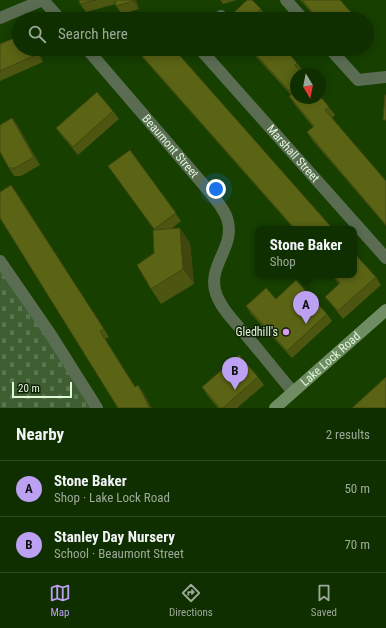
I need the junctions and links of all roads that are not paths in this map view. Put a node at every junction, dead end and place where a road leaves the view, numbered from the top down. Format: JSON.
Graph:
{"nodes":[{"id":1,"x":43,"y":0,"type":"edge"},
{"id":2,"x":286,"y":0,"type":"edge"},
{"id":3,"x":14,"y":12,"type":"edge"},
{"id":4,"x":54,"y":12,"type":"edge"},
{"id":5,"x":297,"y":12,"type":"edge"},
{"id":6,"x":12,"y":13,"type":"edge"},
{"id":7,"x":0,"y":18,"type":"edge"},
{"id":8,"x":93,"y":56,"type":"edge"},
{"id":9,"x":206,"y":56,"type":"edge"},
{"id":10,"x":336,"y":56,"type":"edge"},
{"id":11,"x":386,"y":77,"type":"edge"},
{"id":12,"x":386,"y":258,"type":"edge"},
{"id":13,"x":0,"y":261,"type":"edge"},
{"id":14,"x":386,"y":310,"type":"edge"},
{"id":15,"x":293,"y":392,"type":"junction"},
{"id":16,"x":97,"y":408,"type":"edge"},
{"id":17,"x":275,"y":408,"type":"edge"}],
"edges":[{"from":1,"to":3,"type":"street"},
{"from":1,"to":4,"type":"street"},
{"from":2,"to":5,"type":"street"},
{"from":6,"to":7,"type":"street"},
{"from":8,"to":15,"type":"street","name":"Beaumont Street"},
{"from":9,"to":12,"type":"street","name":"Marshall Street"},
{"from":10,"to":11,"type":"street"},
{"from":13,"to":16,"type":"street"},
{"from":14,"to":15,"type":"street","name":"Lake Lock Road"},
{"from":15,"to":17,"type":"street","name":"Lake Lock Road"}]}
